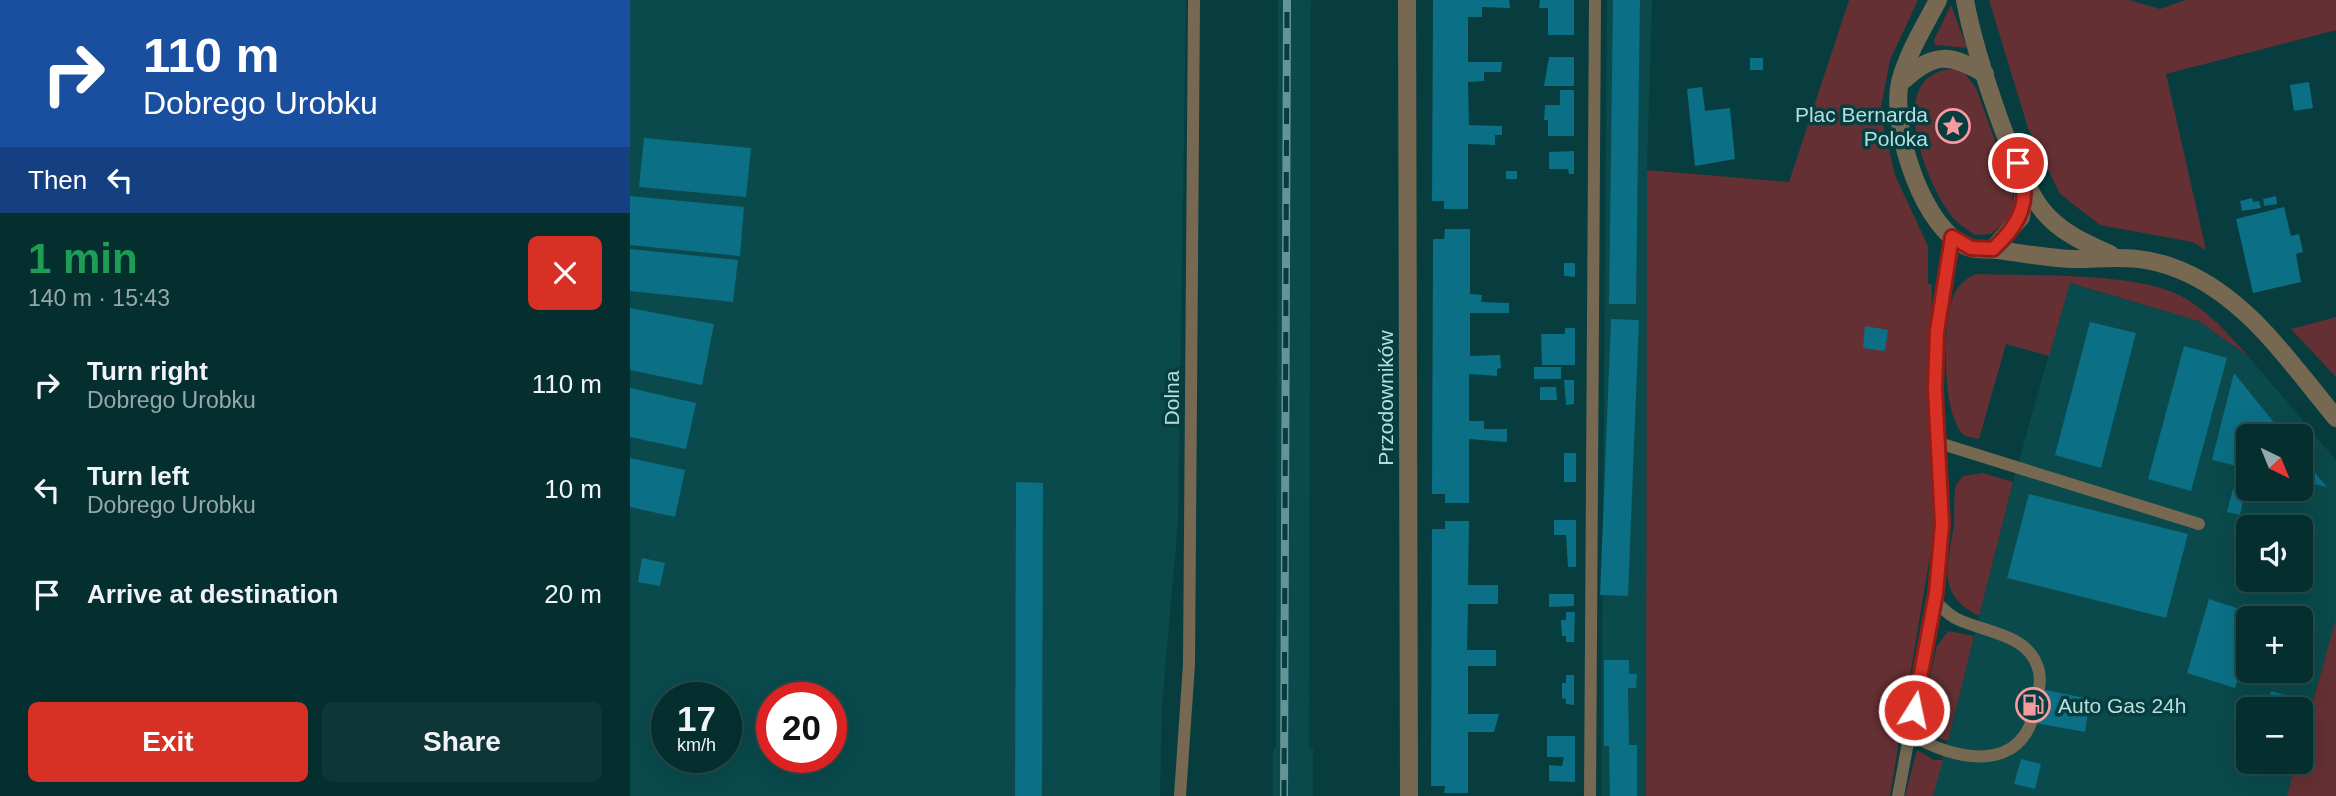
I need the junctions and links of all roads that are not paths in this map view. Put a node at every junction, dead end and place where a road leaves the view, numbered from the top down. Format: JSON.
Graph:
{"nodes":[{"id":1,"x":1194,"y":0,"type":"edge"},
{"id":2,"x":1407,"y":0,"type":"edge"},
{"id":3,"x":1595,"y":0,"type":"edge"},
{"id":4,"x":1938,"y":0,"type":"edge"},
{"id":5,"x":1965,"y":0,"type":"edge"},
{"id":6,"x":1985,"y":74,"type":"junction"},
{"id":7,"x":1900,"y":83,"type":"junction"},
{"id":8,"x":2025,"y":181,"type":"junction"},
{"id":9,"x":1952,"y":237,"type":"junction"},
{"id":10,"x":1993,"y":249,"type":"junction"},
{"id":11,"x":2113,"y":256,"type":"junction"},
{"id":12,"x":2336,"y":418,"type":"edge"},
{"id":13,"x":1939,"y":443,"type":"junction"},
{"id":14,"x":2199,"y":524,"type":"dead end"},
{"id":15,"x":1935,"y":601,"type":"junction"},
{"id":16,"x":1910,"y":734,"type":"junction"},
{"id":17,"x":1180,"y":796,"type":"edge"},
{"id":18,"x":1409,"y":796,"type":"edge"},
{"id":19,"x":1590,"y":796,"type":"edge"},
{"id":20,"x":1898,"y":796,"type":"edge"}],
"edges":[{"from":1,"to":17,"type":"lane","name":"Dolna"},
{"from":2,"to":18,"type":"street","name":"Przodowników"},
{"from":3,"to":19,"type":"lane"},
{"from":4,"to":7,"type":"street"},
{"from":5,"to":6,"type":"street"},
{"from":6,"to":7,"type":"street"},
{"from":6,"to":8,"type":"street"},
{"from":7,"to":9,"type":"street"},
{"from":8,"to":10,"type":"street"},
{"from":8,"to":11,"type":"street"},
{"from":9,"to":10,"type":"street"},
{"from":9,"to":13,"type":"lane"},
{"from":10,"to":11,"type":"street"},
{"from":11,"to":12,"type":"street"},
{"from":13,"to":14,"type":"lane"},
{"from":13,"to":15,"type":"lane"},
{"from":15,"to":16,"type":"lane"},
{"from":15,"to":16,"type":"lane"},
{"from":16,"to":20,"type":"lane"}]}
